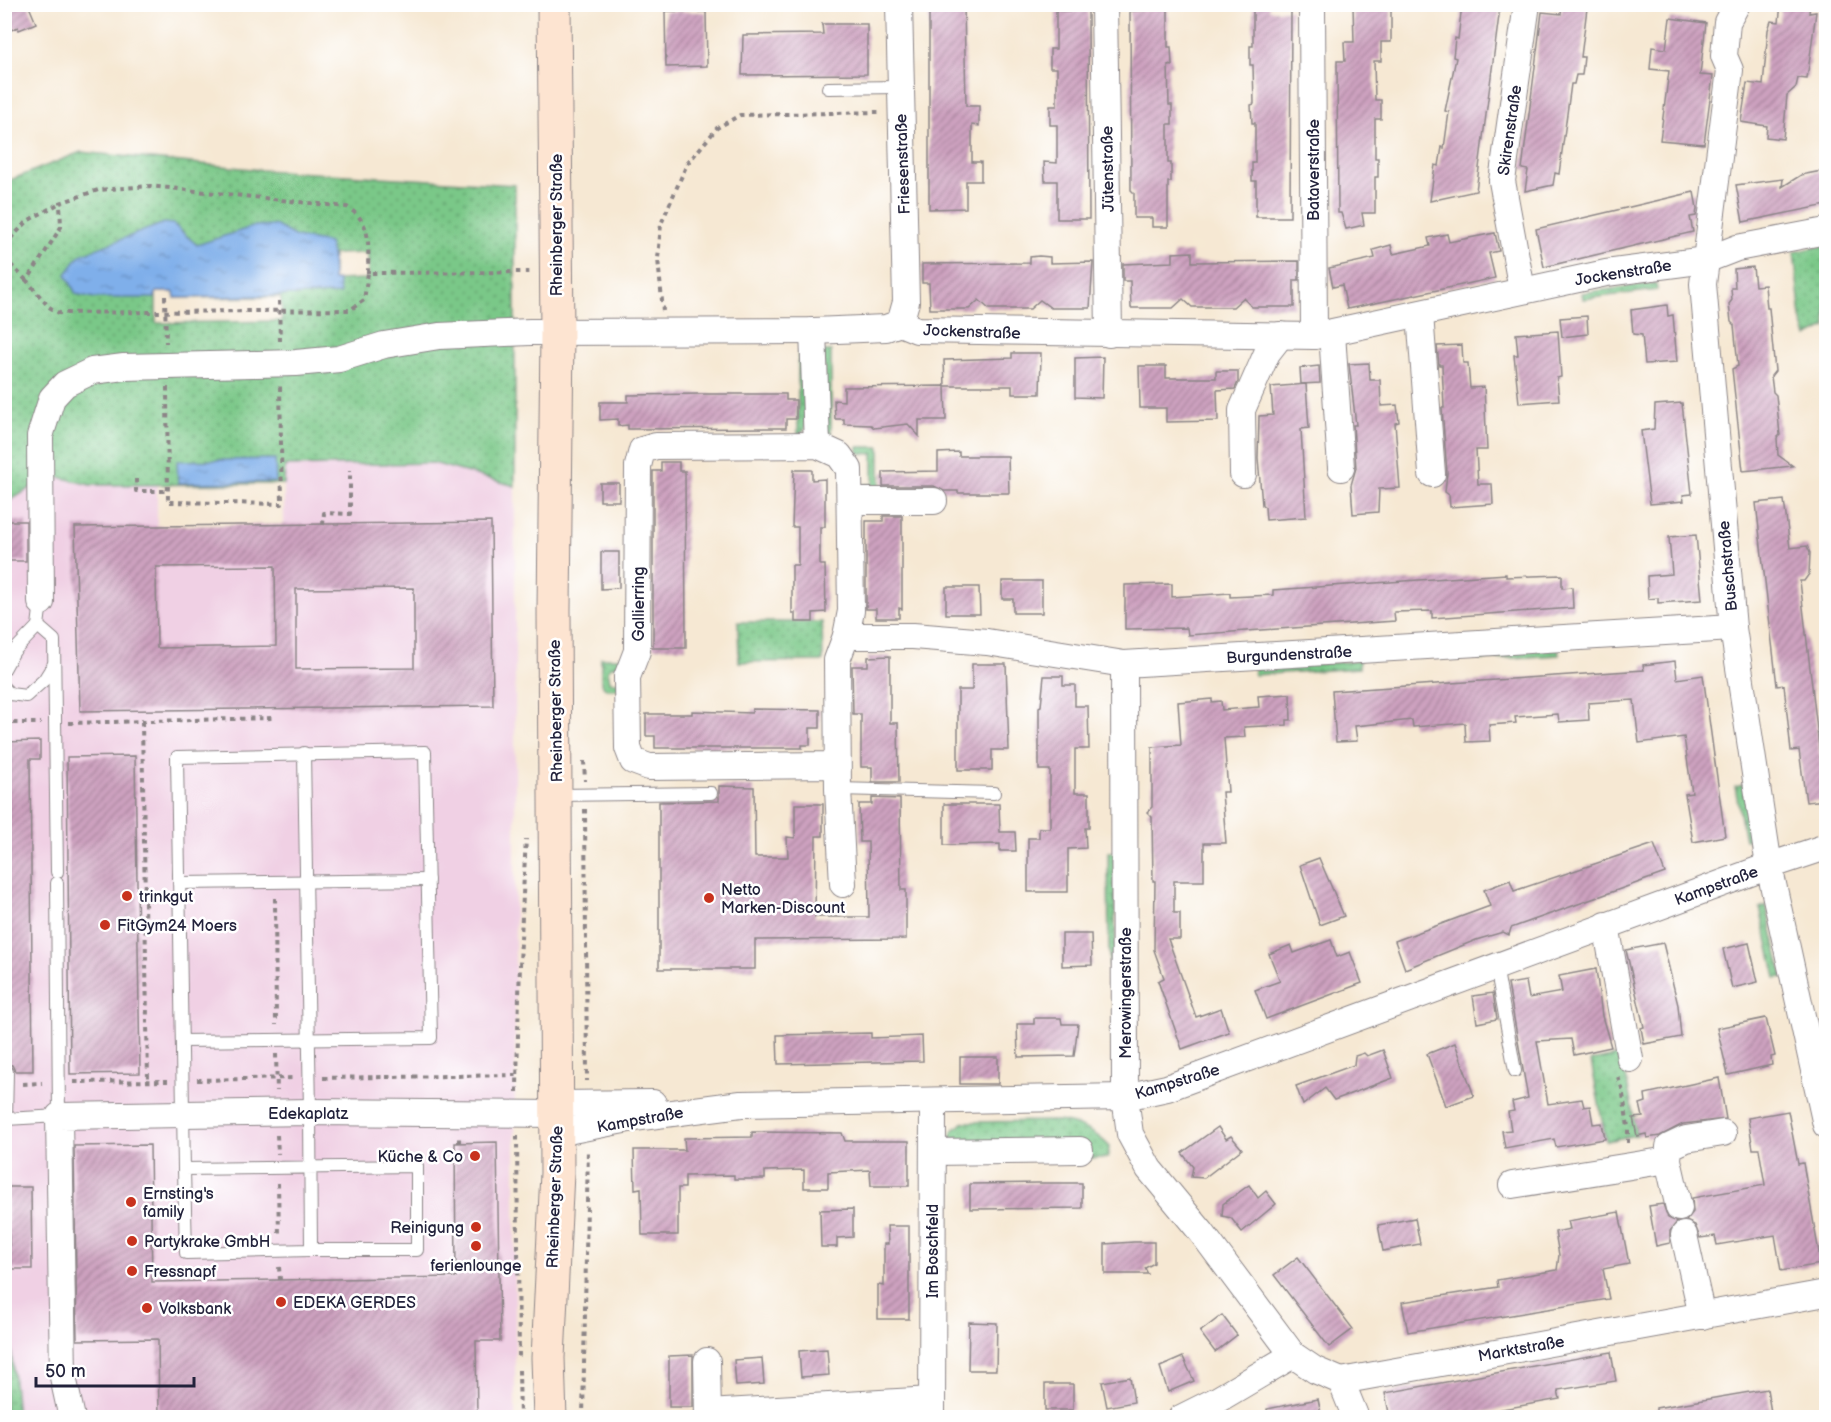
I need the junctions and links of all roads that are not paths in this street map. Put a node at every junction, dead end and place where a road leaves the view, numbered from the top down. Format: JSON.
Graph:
{"nodes":[{"id":1,"x":554,"y":4,"type":"edge"},
{"id":2,"x":899,"y":4,"type":"edge"},
{"id":3,"x":1104,"y":4,"type":"edge"},
{"id":4,"x":1312,"y":4,"type":"edge"},
{"id":5,"x":1527,"y":4,"type":"edge"},
{"id":6,"x":1730,"y":5,"type":"edge"},
{"id":7,"x":899,"y":87,"type":"junction"},
{"id":8,"x":828,"y":88,"type":"dead end"},
{"id":9,"x":1827,"y":231,"type":"edge"},
{"id":10,"x":1706,"y":260,"type":"junction"},
{"id":11,"x":1522,"y":290,"type":"junction"},
{"id":12,"x":1420,"y":314,"type":"junction"},
{"id":13,"x":900,"y":323,"type":"junction"},
{"id":14,"x":813,"y":331,"type":"junction"},
{"id":15,"x":557,"y":332,"type":"junction"},
{"id":16,"x":1109,"y":334,"type":"junction"},
{"id":17,"x":1281,"y":335,"type":"junction"},
{"id":18,"x":1323,"y":335,"type":"junction"},
{"id":19,"x":817,"y":445,"type":"junction"},
{"id":20,"x":1341,"y":468,"type":"dead end"},
{"id":21,"x":1243,"y":474,"type":"dead end"},
{"id":22,"x":1432,"y":474,"type":"dead end"},
{"id":23,"x":849,"y":501,"type":"junction"},
{"id":24,"x":934,"y":501,"type":"dead end"},
{"id":25,"x":40,"y":614,"type":"junction"},
{"id":26,"x":1733,"y":628,"type":"junction"},
{"id":27,"x":846,"y":636,"type":"junction"},
{"id":28,"x":55,"y":662,"type":"junction"},
{"id":29,"x":1124,"y":664,"type":"junction"},
{"id":30,"x":4,"y":669,"type":"edge"},
{"id":31,"x":4,"y":688,"type":"edge"},
{"id":32,"x":304,"y":753,"type":"junction"},
{"id":33,"x":837,"y":777,"type":"junction"},
{"id":34,"x":711,"y":793,"type":"dead end"},
{"id":35,"x":994,"y":793,"type":"dead end"},
{"id":36,"x":555,"y":795,"type":"junction"},
{"id":37,"x":1827,"y":847,"type":"edge"},
{"id":38,"x":1769,"y":866,"type":"junction"},
{"id":39,"x":428,"y":880,"type":"junction"},
{"id":40,"x":306,"y":882,"type":"junction"},
{"id":41,"x":180,"y":883,"type":"junction"},
{"id":42,"x":843,"y":884,"type":"dead end"},
{"id":43,"x":1606,"y":925,"type":"junction"},
{"id":44,"x":1496,"y":966,"type":"junction"},
{"id":45,"x":308,"y":1040,"type":"junction"},
{"id":46,"x":182,"y":1041,"type":"junction"},
{"id":47,"x":1629,"y":1051,"type":"road end"},
{"id":48,"x":1515,"y":1071,"type":"dead end"},
{"id":49,"x":6,"y":1078,"type":"road end"},
{"id":50,"x":1125,"y":1097,"type":"junction"},
{"id":51,"x":933,"y":1101,"type":"junction"},
{"id":52,"x":310,"y":1112,"type":"junction"},
{"id":53,"x":183,"y":1114,"type":"junction"},
{"id":54,"x":59,"y":1116,"type":"junction"},
{"id":55,"x":557,"y":1117,"type":"junction"},
{"id":56,"x":1827,"y":1125,"type":"edge"},
{"id":57,"x":1723,"y":1133,"type":"dead end"},
{"id":58,"x":1080,"y":1150,"type":"dead end"},
{"id":59,"x":933,"y":1152,"type":"junction"},
{"id":60,"x":1668,"y":1160,"type":"junction"},
{"id":61,"x":310,"y":1167,"type":"junction"},
{"id":62,"x":184,"y":1169,"type":"junction"},
{"id":63,"x":1512,"y":1185,"type":"dead end"},
{"id":64,"x":1679,"y":1208,"type":"dead end"},
{"id":65,"x":1684,"y":1235,"type":"dead end"},
{"id":66,"x":311,"y":1250,"type":"junction"},
{"id":67,"x":1827,"y":1293,"type":"edge"},
{"id":68,"x":1702,"y":1316,"type":"junction"},
{"id":69,"x":1293,"y":1355,"type":"junction"},
{"id":70,"x":707,"y":1360,"type":"dead end"},
{"id":71,"x":1341,"y":1381,"type":"junction"},
{"id":72,"x":932,"y":1409,"type":"edge"},
{"id":73,"x":708,"y":1415,"type":"edge"},
{"id":74,"x":72,"y":1418,"type":"edge"},
{"id":75,"x":550,"y":1418,"type":"edge"},
{"id":76,"x":1181,"y":1418,"type":"edge"},
{"id":77,"x":1356,"y":1418,"type":"edge"}],
"edges":[{"from":1,"to":15,"type":"main road","name":"Rheinberger Straße"},
{"from":2,"to":7,"type":"street","name":"Friesenstraße"},
{"from":3,"to":16,"type":"street","name":"Jütenstraße"},
{"from":4,"to":18,"type":"street","name":"Bataverstraße"},
{"from":5,"to":11,"type":"street","name":"Skirenstraße"},
{"from":6,"to":10,"type":"street","name":"Buschstraße"},
{"from":7,"to":8,"type":"lane"},
{"from":7,"to":13,"type":"street","name":"Friesenstraße"},
{"from":9,"to":10,"type":"street","name":"Jockenstraße"},
{"from":10,"to":11,"type":"street","name":"Jockenstraße"},
{"from":10,"to":26,"type":"street","name":"Buschstraße"},
{"from":11,"to":12,"type":"street","name":"Jockenstraße"},
{"from":12,"to":18,"type":"street","name":"Jockenstraße"},
{"from":12,"to":22,"type":"street"},
{"from":13,"to":14,"type":"street","name":"Jockenstraße"},
{"from":13,"to":16,"type":"street","name":"Jockenstraße"},
{"from":14,"to":15,"type":"street","name":"Jockenstraße"},
{"from":14,"to":19,"type":"street"},
{"from":15,"to":25,"type":"street","name":"Jockenstraße"},
{"from":15,"to":36,"type":"main road","name":"Rheinberger Straße"},
{"from":16,"to":17,"type":"street","name":"Jockenstraße"},
{"from":17,"to":18,"type":"street","name":"Jockenstraße"},
{"from":17,"to":21,"type":"street"},
{"from":18,"to":20,"type":"street"},
{"from":19,"to":23,"type":"street"},
{"from":19,"to":33,"type":"street","name":"Gallierring"},
{"from":23,"to":24,"type":"street"},
{"from":23,"to":27,"type":"street"},
{"from":25,"to":28,"type":"lane"},
{"from":25,"to":30,"type":"lane"},
{"from":26,"to":29,"type":"street","name":"Burgundenstraße"},
{"from":26,"to":38,"type":"street","name":"Buschstraße"},
{"from":27,"to":29,"type":"street","name":"Burgundenstraße"},
{"from":27,"to":33,"type":"street"},
{"from":28,"to":31,"type":"lane"},
{"from":28,"to":54,"type":"lane"},
{"from":29,"to":50,"type":"street","name":"Merowingerstraße"},
{"from":32,"to":39,"type":"lane"},
{"from":32,"to":40,"type":"lane"},
{"from":32,"to":41,"type":"lane"},
{"from":33,"to":35,"type":"lane"},
{"from":33,"to":42,"type":"street"},
{"from":34,"to":36,"type":"lane"},
{"from":36,"to":55,"type":"main road","name":"Rheinberger Straße"},
{"from":37,"to":38,"type":"street","name":"Kampstraße"},
{"from":38,"to":43,"type":"street","name":"Kampstraße"},
{"from":38,"to":56,"type":"street","name":"Buschstraße"},
{"from":39,"to":40,"type":"lane"},
{"from":39,"to":45,"type":"lane"},
{"from":40,"to":41,"type":"lane"},
{"from":40,"to":45,"type":"lane"},
{"from":41,"to":46,"type":"lane"},
{"from":43,"to":44,"type":"street","name":"Kampstraße"},
{"from":43,"to":47,"type":"street"},
{"from":44,"to":48,"type":"lane"},
{"from":44,"to":50,"type":"street","name":"Kampstraße"},
{"from":45,"to":46,"type":"lane"},
{"from":45,"to":52,"type":"lane"},
{"from":46,"to":53,"type":"lane"},
{"from":49,"to":54,"type":"lane"},
{"from":50,"to":51,"type":"street","name":"Kampstraße"},
{"from":50,"to":69,"type":"street","name":"Merowingerstraße"},
{"from":51,"to":55,"type":"street","name":"Kampstraße"},
{"from":51,"to":59,"type":"street","name":"Im Boschfeld"},
{"from":52,"to":53,"type":"street","name":"Edekaplatz"},
{"from":52,"to":55,"type":"street","name":"Edekaplatz"},
{"from":52,"to":61,"type":"lane"},
{"from":53,"to":54,"type":"street","name":"Edekaplatz"},
{"from":53,"to":62,"type":"lane"},
{"from":54,"to":74,"type":"street"},
{"from":55,"to":75,"type":"main road","name":"Rheinberger Straße"},
{"from":57,"to":60,"type":"street"},
{"from":58,"to":59,"type":"street"},
{"from":59,"to":72,"type":"street","name":"Im Boschfeld"},
{"from":60,"to":63,"type":"street"},
{"from":60,"to":64,"type":"street"},
{"from":61,"to":62,"type":"lane"},
{"from":61,"to":66,"type":"lane"},
{"from":61,"to":66,"type":"lane"},
{"from":62,"to":66,"type":"lane"},
{"from":65,"to":68,"type":"street"},
{"from":67,"to":68,"type":"street","name":"Marktstraße"},
{"from":68,"to":71,"type":"street","name":"Marktstraße"},
{"from":69,"to":71,"type":"street","name":"Merowingerstraße"},
{"from":69,"to":76,"type":"street"},
{"from":70,"to":73,"type":"street","name":"Im Boschfeld"},
{"from":71,"to":77,"type":"street"},
{"from":72,"to":73,"type":"street","name":"Im Boschfeld"}]}
